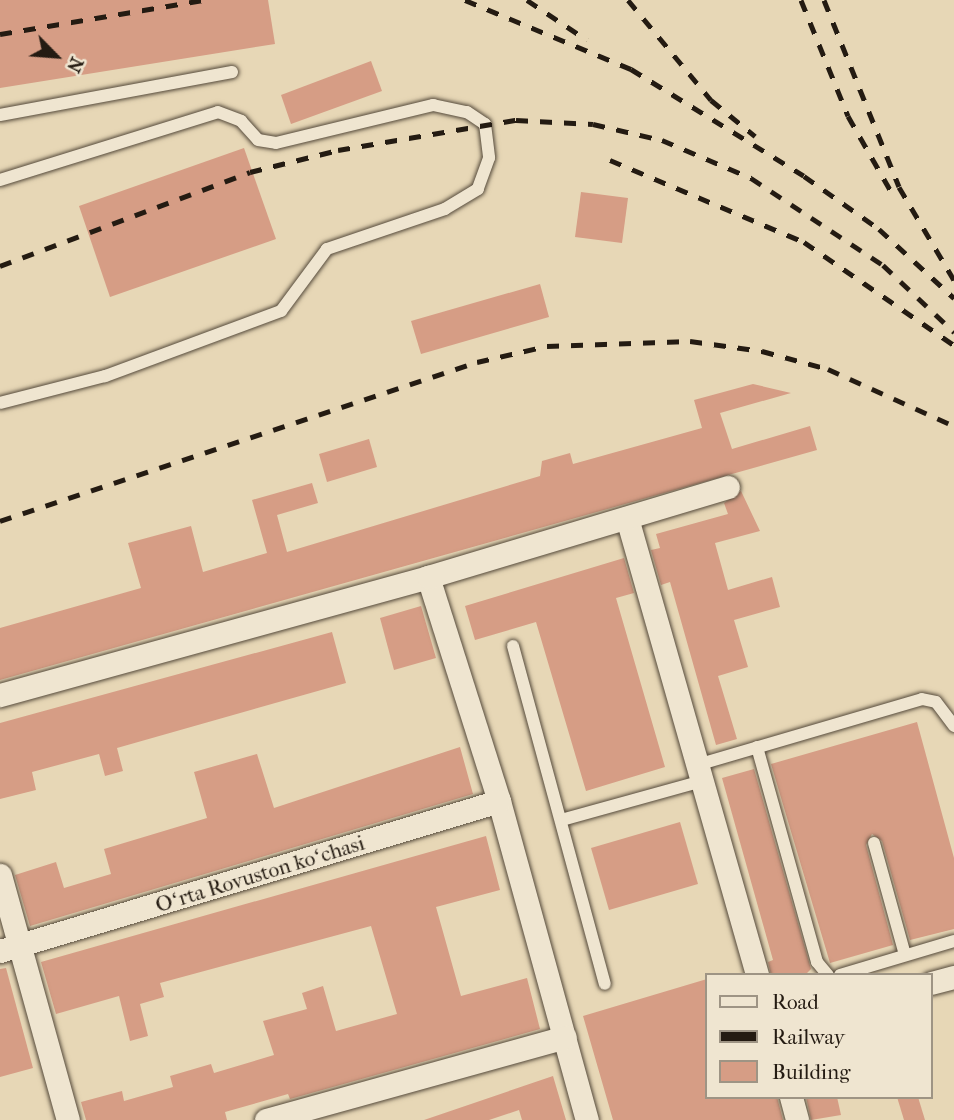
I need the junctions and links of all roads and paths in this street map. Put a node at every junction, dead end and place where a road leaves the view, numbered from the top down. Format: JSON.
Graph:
{"nodes":[{"id":1,"x":232,"y":72,"type":"dead end"},
{"id":2,"x":0,"y":115,"type":"edge"},
{"id":3,"x":0,"y":180,"type":"edge"},
{"id":4,"x":0,"y":403,"type":"edge"},
{"id":5,"x":728,"y":487,"type":"dead end"},
{"id":6,"x":627,"y":518,"type":"junction"},
{"id":7,"x":428,"y":578,"type":"junction"},
{"id":8,"x":513,"y":646,"type":"dead end"},
{"id":9,"x":0,"y":695,"type":"edge"},
{"id":10,"x":954,"y":726,"type":"edge"},
{"id":11,"x":757,"y":747,"type":"junction"},
{"id":12,"x":700,"y":773,"type":"junction"},
{"id":13,"x":499,"y":801,"type":"junction"},
{"id":14,"x":565,"y":819,"type":"junction"},
{"id":15,"x":874,"y":843,"type":"dead end"},
{"id":16,"x":0,"y":876,"type":"edge"},
{"id":17,"x":954,"y":941,"type":"edge"},
{"id":18,"x":10,"y":949,"type":"edge"},
{"id":19,"x":905,"y":955,"type":"junction"},
{"id":20,"x":756,"y":973,"type":"edge"},
{"id":21,"x":826,"y":973,"type":"edge"},
{"id":22,"x":846,"y":973,"type":"edge"},
{"id":23,"x":954,"y":977,"type":"edge"},
{"id":24,"x":933,"y":982,"type":"edge"},
{"id":25,"x":606,"y":984,"type":"dead end"},
{"id":26,"x":565,"y":1037,"type":"junction"},
{"id":27,"x":792,"y":1099,"type":"edge"},
{"id":28,"x":68,"y":1120,"type":"edge"},
{"id":29,"x":266,"y":1120,"type":"edge"},
{"id":30,"x":587,"y":1120,"type":"edge"},
{"id":31,"x":797,"y":1120,"type":"edge"}],
"edges":[{"from":1,"to":2,"type":"lane"},
{"from":3,"to":4,"type":"lane"},
{"from":5,"to":6,"type":"street"},
{"from":6,"to":7,"type":"street"},
{"from":6,"to":12,"type":"street"},
{"from":7,"to":9,"type":"street"},
{"from":7,"to":13,"type":"street"},
{"from":8,"to":14,"type":"lane"},
{"from":10,"to":11,"type":"lane"},
{"from":11,"to":12,"type":"lane"},
{"from":11,"to":21,"type":"lane"},
{"from":12,"to":14,"type":"lane"},
{"from":12,"to":20,"type":"street"},
{"from":13,"to":18,"type":"street","name":"Oʻrta Rovuston koʻchasi"},
{"from":13,"to":26,"type":"street"},
{"from":14,"to":25,"type":"lane"},
{"from":15,"to":19,"type":"lane"},
{"from":16,"to":18,"type":"street"},
{"from":17,"to":19,"type":"lane"},
{"from":18,"to":28,"type":"street"},
{"from":19,"to":22,"type":"lane"},
{"from":23,"to":24,"type":"street"},
{"from":26,"to":29,"type":"street"},
{"from":26,"to":30,"type":"street"},
{"from":27,"to":31,"type":"street"}]}
